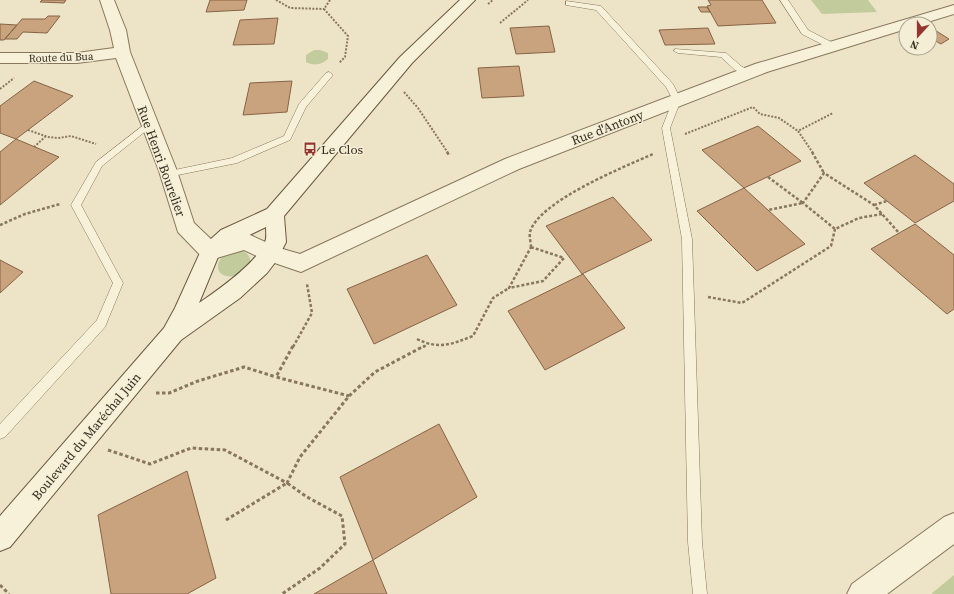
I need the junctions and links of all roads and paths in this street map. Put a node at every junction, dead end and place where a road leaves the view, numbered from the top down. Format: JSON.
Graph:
{"nodes":[{"id":1,"x":107,"y":0,"type":"edge"},
{"id":2,"x":276,"y":0,"type":"edge"},
{"id":3,"x":330,"y":0,"type":"edge"},
{"id":4,"x":468,"y":0,"type":"edge"},
{"id":5,"x":528,"y":0,"type":"edge"},
{"id":6,"x":784,"y":0,"type":"edge"},
{"id":7,"x":569,"y":3,"type":"dead end"},
{"id":8,"x":324,"y":9,"type":"junction"},
{"id":9,"x":954,"y":9,"type":"edge"},
{"id":10,"x":500,"y":23,"type":"dead end"},
{"id":11,"x":832,"y":46,"type":"junction"},
{"id":12,"x":678,"y":51,"type":"dead end"},
{"id":13,"x":122,"y":52,"type":"junction"},
{"id":14,"x":0,"y":58,"type":"edge"},
{"id":15,"x":749,"y":73,"type":"junction"},
{"id":16,"x":329,"y":75,"type":"joint"},
{"id":17,"x":392,"y":77,"type":"junction"},
{"id":18,"x":677,"y":100,"type":"junction"},
{"id":19,"x":833,"y":113,"type":"dead end"},
{"id":20,"x":149,"y":124,"type":"junction"},
{"id":21,"x":28,"y":130,"type":"dead end"},
{"id":22,"x":46,"y":137,"type":"junction"},
{"id":23,"x":34,"y":146,"type":"dead end"},
{"id":24,"x":115,"y":151,"type":"junction"},
{"id":25,"x":449,"y":155,"type":"dead end"},
{"id":26,"x":824,"y":173,"type":"junction"},
{"id":27,"x":168,"y":174,"type":"junction"},
{"id":28,"x":768,"y":177,"type":"dead end"},
{"id":29,"x":80,"y":199,"type":"junction"},
{"id":30,"x":887,"y":201,"type":"dead end"},
{"id":31,"x":803,"y":203,"type":"junction"},
{"id":32,"x":874,"y":205,"type":"junction"},
{"id":33,"x":768,"y":210,"type":"dead end"},
{"id":34,"x":274,"y":214,"type":"junction"},
{"id":35,"x":882,"y":214,"type":"junction"},
{"id":36,"x":0,"y":225,"type":"edge"},
{"id":37,"x":835,"y":229,"type":"junction"},
{"id":38,"x":900,"y":233,"type":"dead end"},
{"id":39,"x":210,"y":252,"type":"junction"},
{"id":40,"x":270,"y":253,"type":"junction"},
{"id":41,"x":301,"y":263,"type":"junction"},
{"id":42,"x":509,"y":288,"type":"junction"},
{"id":43,"x":688,"y":293,"type":"junction"},
{"id":44,"x":172,"y":335,"type":"junction"},
{"id":45,"x":417,"y":339,"type":"dead end"},
{"id":46,"x":427,"y":345,"type":"junction"},
{"id":47,"x":276,"y":377,"type":"junction"},
{"id":48,"x":122,"y":394,"type":"junction"},
{"id":49,"x":349,"y":396,"type":"junction"},
{"id":50,"x":0,"y":433,"type":"edge"},
{"id":51,"x":80,"y":442,"type":"junction"},
{"id":52,"x":287,"y":483,"type":"junction"},
{"id":53,"x":226,"y":520,"type":"dead end"},
{"id":54,"x":954,"y":527,"type":"edge"},
{"id":55,"x":0,"y":537,"type":"edge"},
{"id":56,"x":0,"y":585,"type":"edge"},
{"id":57,"x":9,"y":594,"type":"edge"},
{"id":58,"x":282,"y":594,"type":"edge"},
{"id":59,"x":700,"y":594,"type":"edge"},
{"id":60,"x":862,"y":594,"type":"edge"}],
"edges":[{"from":1,"to":13,"type":"street","name":"Rue Henri Bourelier"},
{"from":2,"to":8,"type":"path"},
{"from":3,"to":8,"type":"path"},
{"from":4,"to":17,"type":"street"},
{"from":5,"to":10,"type":"path"},
{"from":6,"to":11,"type":"lane"},
{"from":7,"to":18,"type":"lane"},
{"from":8,"to":16,"type":"path"},
{"from":9,"to":11,"type":"street","name":"Rue d'Antony"},
{"from":11,"to":15,"type":"street","name":"Rue d'Antony"},
{"from":12,"to":15,"type":"lane"},
{"from":13,"to":14,"type":"street","name":"Route du Bua"},
{"from":13,"to":20,"type":"street","name":"Rue Henri Bourelier"},
{"from":15,"to":18,"type":"street","name":"Rue d'Antony"},
{"from":16,"to":27,"type":"lane"},
{"from":17,"to":25,"type":"path"},
{"from":17,"to":34,"type":"street"},
{"from":18,"to":41,"type":"street","name":"Rue d'Antony"},
{"from":18,"to":43,"type":"lane"},
{"from":19,"to":26,"type":"path"},
{"from":20,"to":24,"type":"lane"},
{"from":20,"to":27,"type":"street","name":"Rue Henri Bourelier"},
{"from":21,"to":22,"type":"path"},
{"from":22,"to":23,"type":"path"},
{"from":22,"to":24,"type":"path"},
{"from":24,"to":29,"type":"lane"},
{"from":26,"to":31,"type":"path"},
{"from":26,"to":32,"type":"path"},
{"from":27,"to":39,"type":"street","name":"Rue Henri Bourelier"},
{"from":28,"to":31,"type":"path"},
{"from":29,"to":36,"type":"path"},
{"from":29,"to":50,"type":"lane"},
{"from":30,"to":32,"type":"path"},
{"from":31,"to":33,"type":"path"},
{"from":31,"to":37,"type":"path"},
{"from":32,"to":35,"type":"path"},
{"from":34,"to":39,"type":"street","name":"Boulevard du Maréchal Juin"},
{"from":34,"to":40,"type":"street","name":"Boulevard du Maréchal Juin"},
{"from":35,"to":37,"type":"path"},
{"from":35,"to":38,"type":"path"},
{"from":37,"to":43,"type":"path"},
{"from":39,"to":40,"type":"street"},
{"from":39,"to":44,"type":"street","name":"Boulevard du Maréchal Juin"},
{"from":40,"to":41,"type":"street"},
{"from":40,"to":44,"type":"street","name":"Boulevard du Maréchal Juin"},
{"from":41,"to":47,"type":"path"},
{"from":42,"to":42,"type":"path"},
{"from":42,"to":46,"type":"path"},
{"from":43,"to":59,"type":"lane"},
{"from":44,"to":48,"type":"street","name":"Boulevard du Maréchal Juin"},
{"from":45,"to":46,"type":"path"},
{"from":46,"to":49,"type":"path"},
{"from":47,"to":48,"type":"path"},
{"from":47,"to":49,"type":"path"},
{"from":48,"to":51,"type":"street","name":"Boulevard du Maréchal Juin"},
{"from":49,"to":52,"type":"path"},
{"from":51,"to":52,"type":"path"},
{"from":51,"to":55,"type":"street","name":"Boulevard du Maréchal Juin"},
{"from":52,"to":53,"type":"path"},
{"from":52,"to":58,"type":"path"},
{"from":54,"to":60,"type":"street"},
{"from":56,"to":57,"type":"path"}]}
